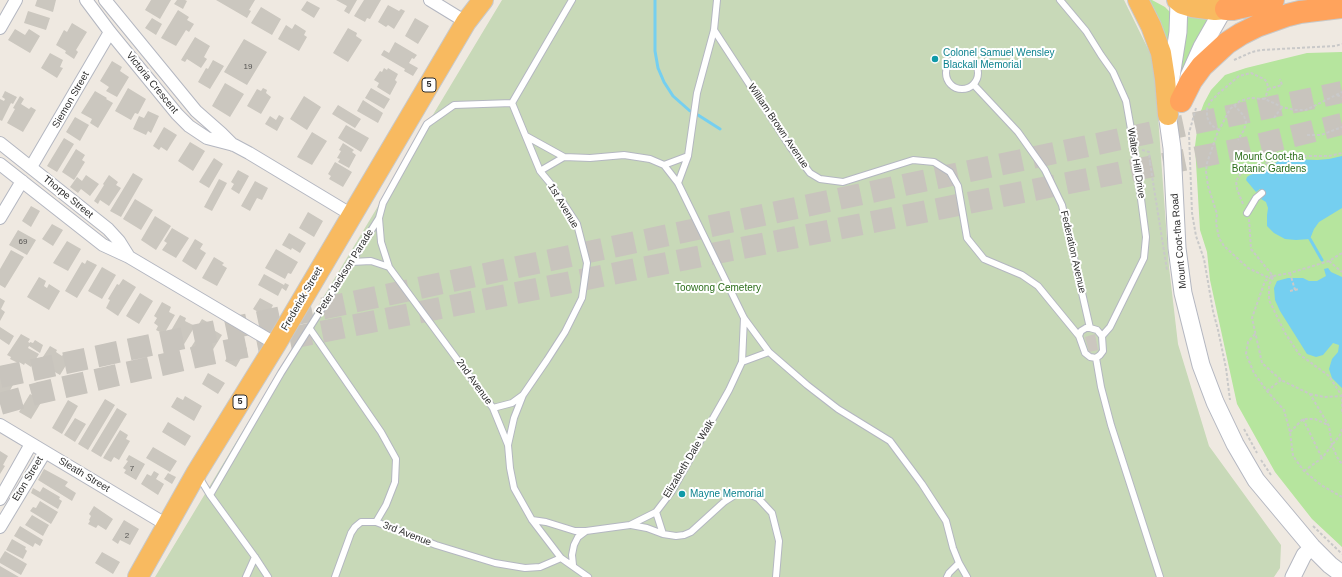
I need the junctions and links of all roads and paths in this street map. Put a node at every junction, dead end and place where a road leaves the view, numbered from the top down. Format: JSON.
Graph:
{"nodes":[{"id":1,"x":16,"y":0,"type":"edge"},
{"id":2,"x":86,"y":0,"type":"edge"},
{"id":3,"x":105,"y":0,"type":"edge"},
{"id":4,"x":430,"y":0,"type":"edge"},
{"id":5,"x":474,"y":0,"type":"edge"},
{"id":6,"x":483,"y":0,"type":"edge"},
{"id":7,"x":572,"y":0,"type":"edge"},
{"id":8,"x":717,"y":0,"type":"edge"},
{"id":9,"x":1060,"y":0,"type":"edge"},
{"id":10,"x":1138,"y":0,"type":"edge"},
{"id":11,"x":1273,"y":0,"type":"edge"},
{"id":12,"x":1321,"y":0,"type":"edge"},
{"id":13,"x":1177,"y":1,"type":"edge"},
{"id":14,"x":1342,"y":4,"type":"edge"},
{"id":15,"x":1228,"y":6,"type":"edge"},
{"id":16,"x":1342,"y":7,"type":"edge"},
{"id":17,"x":466,"y":22,"type":"junction"},
{"id":18,"x":0,"y":28,"type":"edge"},
{"id":19,"x":714,"y":30,"type":"junction"},
{"id":20,"x":110,"y":32,"type":"junction"},
{"id":21,"x":1342,"y":44,"type":"edge"},
{"id":22,"x":1228,"y":63,"type":"dead end"},
{"id":23,"x":1280,"y":79,"type":"dead end"},
{"id":24,"x":974,"y":85,"type":"junction"},
{"id":25,"x":1268,"y":89,"type":"junction"},
{"id":26,"x":1342,"y":92,"type":"edge"},
{"id":27,"x":1337,"y":95,"type":"junction"},
{"id":28,"x":1342,"y":97,"type":"edge"},
{"id":29,"x":1265,"y":99,"type":"junction"},
{"id":30,"x":512,"y":103,"type":"junction"},
{"id":31,"x":1234,"y":105,"type":"junction"},
{"id":32,"x":1182,"y":107,"type":"junction"},
{"id":33,"x":1282,"y":107,"type":"junction"},
{"id":34,"x":1274,"y":118,"type":"dead end"},
{"id":35,"x":1342,"y":127,"type":"edge"},
{"id":36,"x":1219,"y":130,"type":"junction"},
{"id":37,"x":1307,"y":135,"type":"dead end"},
{"id":38,"x":526,"y":136,"type":"junction"},
{"id":39,"x":1238,"y":140,"type":"dead end"},
{"id":40,"x":0,"y":143,"type":"edge"},
{"id":41,"x":234,"y":145,"type":"junction"},
{"id":42,"x":1134,"y":146,"type":"junction"},
{"id":43,"x":688,"y":156,"type":"junction"},
{"id":44,"x":564,"y":157,"type":"junction"},
{"id":45,"x":0,"y":164,"type":"edge"},
{"id":46,"x":664,"y":165,"type":"junction"},
{"id":47,"x":32,"y":167,"type":"junction"},
{"id":48,"x":540,"y":172,"type":"junction"},
{"id":49,"x":22,"y":181,"type":"junction"},
{"id":50,"x":678,"y":184,"type":"junction"},
{"id":51,"x":1262,"y":193,"type":"dead end"},
{"id":52,"x":1247,"y":213,"type":"dead end"},
{"id":53,"x":352,"y":215,"type":"junction"},
{"id":54,"x":0,"y":218,"type":"edge"},
{"id":55,"x":379,"y":218,"type":"junction"},
{"id":56,"x":1342,"y":253,"type":"edge"},
{"id":57,"x":130,"y":257,"type":"junction"},
{"id":58,"x":1330,"y":261,"type":"junction"},
{"id":59,"x":352,"y":262,"type":"junction"},
{"id":60,"x":389,"y":267,"type":"junction"},
{"id":61,"x":1167,"y":270,"type":"dead end"},
{"id":62,"x":1342,"y":272,"type":"edge"},
{"id":63,"x":1290,"y":273,"type":"junction"},
{"id":64,"x":1273,"y":276,"type":"junction"},
{"id":65,"x":1298,"y":289,"type":"dead end"},
{"id":66,"x":1295,"y":290,"type":"junction"},
{"id":67,"x":1290,"y":291,"type":"dead end"},
{"id":68,"x":744,"y":318,"type":"junction"},
{"id":69,"x":1090,"y":328,"type":"junction"},
{"id":70,"x":310,"y":329,"type":"junction"},
{"id":71,"x":1255,"y":334,"type":"junction"},
{"id":72,"x":1079,"y":336,"type":"junction"},
{"id":73,"x":1102,"y":336,"type":"junction"},
{"id":74,"x":276,"y":344,"type":"junction"},
{"id":75,"x":769,"y":352,"type":"junction"},
{"id":76,"x":1096,"y":358,"type":"junction"},
{"id":77,"x":742,"y":362,"type":"junction"},
{"id":78,"x":1281,"y":380,"type":"junction"},
{"id":79,"x":1266,"y":391,"type":"junction"},
{"id":80,"x":1310,"y":394,"type":"junction"},
{"id":81,"x":522,"y":395,"type":"junction"},
{"id":82,"x":1342,"y":396,"type":"edge"},
{"id":83,"x":1231,"y":404,"type":"dead end"},
{"id":84,"x":494,"y":408,"type":"junction"},
{"id":85,"x":1342,"y":414,"type":"edge"},
{"id":86,"x":1303,"y":418,"type":"junction"},
{"id":87,"x":0,"y":425,"type":"edge"},
{"id":88,"x":1330,"y":426,"type":"junction"},
{"id":89,"x":1242,"y":427,"type":"dead end"},
{"id":90,"x":1342,"y":429,"type":"edge"},
{"id":91,"x":1290,"y":432,"type":"junction"},
{"id":92,"x":31,"y":444,"type":"junction"},
{"id":93,"x":508,"y":445,"type":"junction"},
{"id":94,"x":1332,"y":445,"type":"junction"},
{"id":95,"x":45,"y":452,"type":"junction"},
{"id":96,"x":1322,"y":458,"type":"junction"},
{"id":97,"x":1342,"y":464,"type":"edge"},
{"id":98,"x":1304,"y":471,"type":"junction"},
{"id":99,"x":197,"y":472,"type":"junction"},
{"id":100,"x":1271,"y":476,"type":"dead end"},
{"id":101,"x":210,"y":496,"type":"junction"},
{"id":102,"x":1342,"y":497,"type":"edge"},
{"id":103,"x":0,"y":498,"type":"edge"},
{"id":104,"x":656,"y":512,"type":"junction"},
{"id":105,"x":532,"y":520,"type":"junction"},
{"id":106,"x":376,"y":522,"type":"junction"},
{"id":107,"x":1310,"y":523,"type":"dead end"},
{"id":108,"x":167,"y":525,"type":"junction"},
{"id":109,"x":630,"y":525,"type":"junction"},
{"id":110,"x":0,"y":527,"type":"edge"},
{"id":111,"x":586,"y":531,"type":"junction"},
{"id":112,"x":663,"y":534,"type":"junction"},
{"id":113,"x":1312,"y":547,"type":"junction"},
{"id":114,"x":1342,"y":554,"type":"edge"},
{"id":115,"x":255,"y":557,"type":"junction"},
{"id":116,"x":561,"y":558,"type":"junction"},
{"id":117,"x":959,"y":563,"type":"junction"},
{"id":118,"x":573,"y":566,"type":"junction"},
{"id":119,"x":1342,"y":574,"type":"edge"},
{"id":120,"x":138,"y":577,"type":"edge"},
{"id":121,"x":246,"y":577,"type":"edge"},
{"id":122,"x":268,"y":577,"type":"edge"},
{"id":123,"x":335,"y":577,"type":"edge"},
{"id":124,"x":588,"y":577,"type":"edge"},
{"id":125,"x":776,"y":577,"type":"edge"},
{"id":126,"x":947,"y":577,"type":"edge"},
{"id":127,"x":967,"y":577,"type":"edge"},
{"id":128,"x":1160,"y":577,"type":"edge"},
{"id":129,"x":1293,"y":577,"type":"edge"}],
"edges":[{"from":1,"to":18,"type":"street"},
{"from":2,"to":20,"type":"street","name":"Victoria Crescent"},
{"from":3,"to":41,"type":"street","name":"Victoria Crescent"},
{"from":4,"to":17,"type":"street"},
{"from":5,"to":17,"type":"highway","name":"Frederick Street","number":"5"},
{"from":6,"to":17,"type":"highway","name":"Frederick Street","number":"5"},
{"from":7,"to":30,"type":"lane"},
{"from":8,"to":19,"type":"lane"},
{"from":9,"to":42,"type":"lane","name":"Walter Hill Drive"},
{"from":10,"to":32,"type":"highway"},
{"from":11,"to":15,"type":"highway"},
{"from":12,"to":14,"type":"highway"},
{"from":13,"to":15,"type":"highway"},
{"from":13,"to":32,"type":"main road"},
{"from":15,"to":32,"type":"main road","name":"Mount Coot-tha Road"},
{"from":16,"to":32,"type":"highway"},
{"from":17,"to":53,"type":"highway","name":"Frederick Street","number":"5"},
{"from":19,"to":43,"type":"lane"},
{"from":19,"to":72,"type":"lane","name":"William Brown Avenue"},
{"from":20,"to":41,"type":"street","name":"Victoria Crescent"},
{"from":20,"to":47,"type":"street","name":"Siemon Street"},
{"from":21,"to":22,"type":"path"},
{"from":23,"to":25,"type":"path"},
{"from":24,"to":24,"type":"lane"},
{"from":24,"to":69,"type":"lane","name":"Federation Avenue"},
{"from":25,"to":29,"type":"path"},
{"from":25,"to":36,"type":"path"},
{"from":26,"to":27,"type":"path"},
{"from":27,"to":28,"type":"path"},
{"from":27,"to":33,"type":"path"},
{"from":29,"to":31,"type":"path"},
{"from":29,"to":33,"type":"path"},
{"from":30,"to":38,"type":"lane","name":"1st Avenue"},
{"from":30,"to":55,"type":"lane","name":"Peter Jackson Parade"},
{"from":31,"to":36,"type":"path"},
{"from":31,"to":39,"type":"path"},
{"from":32,"to":83,"type":"path"},
{"from":32,"to":113,"type":"main road","name":"Mount Coot-tha Road"},
{"from":33,"to":34,"type":"path"},
{"from":35,"to":37,"type":"path"},
{"from":36,"to":64,"type":"path"},
{"from":38,"to":44,"type":"lane"},
{"from":38,"to":48,"type":"lane","name":"1st Avenue"},
{"from":40,"to":47,"type":"street","name":"Thorpe Street"},
{"from":41,"to":53,"type":"street","name":"Victoria Crescent"},
{"from":42,"to":61,"type":"path","bridge":true},
{"from":42,"to":73,"type":"lane","name":"Walter Hill Drive"},
{"from":43,"to":46,"type":"lane"},
{"from":43,"to":50,"type":"lane"},
{"from":44,"to":46,"type":"lane"},
{"from":44,"to":48,"type":"lane"},
{"from":45,"to":49,"type":"street","name":"Thorpe Street"},
{"from":46,"to":50,"type":"lane"},
{"from":47,"to":57,"type":"street","name":"Thorpe Street"},
{"from":48,"to":81,"type":"lane","name":"1st Avenue"},
{"from":49,"to":54,"type":"street"},
{"from":49,"to":57,"type":"street","name":"Thorpe Street"},
{"from":50,"to":68,"type":"lane"},
{"from":51,"to":52,"type":"lane"},
{"from":53,"to":74,"type":"highway","name":"Frederick Street","number":"5"},
{"from":55,"to":59,"type":"lane","name":"Peter Jackson Parade"},
{"from":55,"to":60,"type":"lane","name":"2nd Avenue"},
{"from":56,"to":58,"type":"path"},
{"from":57,"to":74,"type":"street","name":"Thorpe Street"},
{"from":58,"to":62,"type":"path"},
{"from":58,"to":63,"type":"path"},
{"from":59,"to":60,"type":"lane"},
{"from":59,"to":70,"type":"lane","name":"Peter Jackson Parade"},
{"from":60,"to":84,"type":"lane","name":"2nd Avenue"},
{"from":63,"to":64,"type":"path"},
{"from":63,"to":66,"type":"path"},
{"from":64,"to":71,"type":"path"},
{"from":64,"to":82,"type":"path"},
{"from":65,"to":66,"type":"path"},
{"from":66,"to":67,"type":"path"},
{"from":68,"to":75,"type":"lane"},
{"from":68,"to":77,"type":"lane"},
{"from":69,"to":72,"type":"lane"},
{"from":69,"to":73,"type":"lane"},
{"from":70,"to":101,"type":"lane","name":"Peter Jackson Parade"},
{"from":70,"to":106,"type":"lane","name":"3rd Avenue"},
{"from":71,"to":78,"type":"path"},
{"from":71,"to":79,"type":"path"},
{"from":72,"to":76,"type":"lane"},
{"from":73,"to":76,"type":"lane"},
{"from":74,"to":99,"type":"highway","name":"Frederick Street","number":"5"},
{"from":75,"to":77,"type":"lane"},
{"from":75,"to":117,"type":"lane"},
{"from":76,"to":128,"type":"lane"},
{"from":77,"to":104,"type":"lane","name":"Elizabeth Dale Walk"},
{"from":78,"to":79,"type":"path"},
{"from":78,"to":80,"type":"path"},
{"from":79,"to":91,"type":"path"},
{"from":80,"to":82,"type":"path"},
{"from":80,"to":88,"type":"path"},
{"from":81,"to":84,"type":"lane"},
{"from":81,"to":93,"type":"lane"},
{"from":82,"to":85,"type":"path"},
{"from":84,"to":93,"type":"lane","name":"2nd Avenue"},
{"from":86,"to":88,"type":"path"},
{"from":86,"to":91,"type":"path"},
{"from":86,"to":96,"type":"path"},
{"from":87,"to":92,"type":"street","name":"Sleath Street"},
{"from":88,"to":94,"type":"path"},
{"from":89,"to":100,"type":"path"},
{"from":90,"to":94,"type":"path"},
{"from":91,"to":98,"type":"path"},
{"from":92,"to":95,"type":"street","name":"Sleath Street"},
{"from":92,"to":103,"type":"street","name":"Eton Street"},
{"from":93,"to":105,"type":"lane","name":"2nd Avenue"},
{"from":94,"to":96,"type":"path"},
{"from":94,"to":97,"type":"path"},
{"from":95,"to":108,"type":"street","name":"Sleath Street"},
{"from":95,"to":110,"type":"street","name":"Eton Street"},
{"from":96,"to":98,"type":"path"},
{"from":98,"to":102,"type":"path"},
{"from":99,"to":101,"type":"lane"},
{"from":99,"to":108,"type":"highway","name":"Frederick Street","number":"5"},
{"from":101,"to":115,"type":"lane"},
{"from":104,"to":109,"type":"lane","name":"Elizabeth Dale Walk"},
{"from":104,"to":112,"type":"lane"},
{"from":105,"to":111,"type":"lane","name":"Elizabeth Dale Walk"},
{"from":105,"to":116,"type":"lane","name":"2nd Avenue"},
{"from":106,"to":116,"type":"lane","name":"3rd Avenue"},
{"from":106,"to":123,"type":"lane"},
{"from":107,"to":114,"type":"path"},
{"from":108,"to":120,"type":"highway","name":"Frederick Street","number":"5"},
{"from":109,"to":111,"type":"lane","name":"Elizabeth Dale Walk"},
{"from":109,"to":112,"type":"lane"},
{"from":111,"to":118,"type":"lane"},
{"from":112,"to":125,"type":"lane"},
{"from":113,"to":119,"type":"main road","name":"Mount Coot-tha Road"},
{"from":113,"to":129,"type":"street"},
{"from":115,"to":121,"type":"lane"},
{"from":115,"to":122,"type":"lane"},
{"from":116,"to":118,"type":"lane","name":"2nd Avenue"},
{"from":117,"to":126,"type":"lane"},
{"from":117,"to":127,"type":"lane"},
{"from":118,"to":124,"type":"lane","name":"2nd Avenue"}]}
